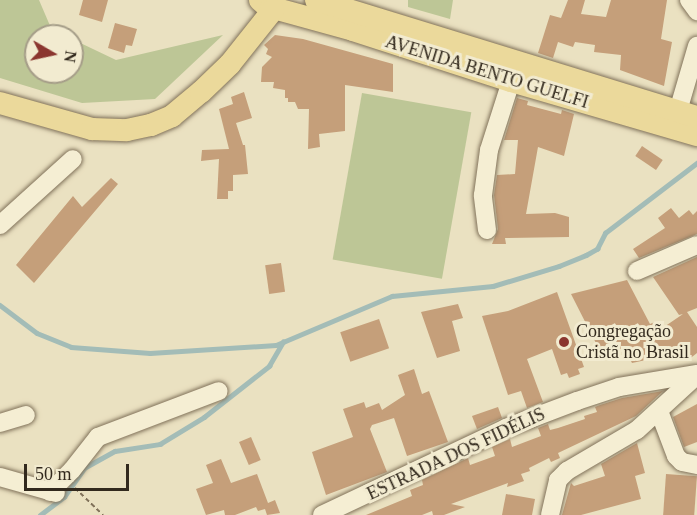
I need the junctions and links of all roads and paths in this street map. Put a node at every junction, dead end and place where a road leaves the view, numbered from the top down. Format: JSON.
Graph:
{"nodes":[{"id":1,"x":689,"y":0,"type":"edge"},
{"id":2,"x":328,"y":2,"type":"edge"},
{"id":3,"x":271,"y":4,"type":"edge"},
{"id":4,"x":697,"y":11,"type":"edge"},
{"id":5,"x":697,"y":46,"type":"edge"},
{"id":6,"x":511,"y":81,"type":"junction"},
{"id":7,"x":0,"y":103,"type":"edge"},
{"id":8,"x":688,"y":114,"type":"edge"},
{"id":9,"x":697,"y":135,"type":"edge"},
{"id":10,"x":73,"y":159,"type":"dead end"},
{"id":11,"x":0,"y":225,"type":"edge"},
{"id":12,"x":488,"y":230,"type":"dead end"},
{"id":13,"x":697,"y":244,"type":"edge"},
{"id":14,"x":637,"y":271,"type":"dead end"},
{"id":15,"x":697,"y":374,"type":"edge"},
{"id":16,"x":219,"y":391,"type":"dead end"},
{"id":17,"x":659,"y":411,"type":"junction"},
{"id":18,"x":26,"y":416,"type":"dead end"},
{"id":19,"x":0,"y":423,"type":"edge"},
{"id":20,"x":697,"y":465,"type":"edge"},
{"id":21,"x":0,"y":477,"type":"edge"},
{"id":22,"x":77,"y":488,"type":"dead end"},
{"id":23,"x":103,"y":515,"type":"edge"},
{"id":24,"x":322,"y":515,"type":"edge"},
{"id":25,"x":550,"y":515,"type":"edge"}],
"edges":[{"from":1,"to":4,"type":"street"},
{"from":2,"to":8,"type":"main road","name":"AVENIDA BENTO GUELFI"},
{"from":3,"to":6,"type":"main road","name":"AVENIDA BENTO GUELFI"},
{"from":3,"to":7,"type":"main road"},
{"from":5,"to":8,"type":"street"},
{"from":6,"to":9,"type":"main road","name":"AVENIDA BENTO GUELFI"},
{"from":6,"to":12,"type":"street"},
{"from":10,"to":11,"type":"street"},
{"from":13,"to":14,"type":"street"},
{"from":15,"to":17,"type":"street"},
{"from":15,"to":24,"type":"street","name":"ESTRADA DOS FIDÉLIS"},
{"from":16,"to":21,"type":"street"},
{"from":17,"to":20,"type":"street"},
{"from":17,"to":25,"type":"street"},
{"from":18,"to":19,"type":"street"},
{"from":22,"to":23,"type":"path"}]}
